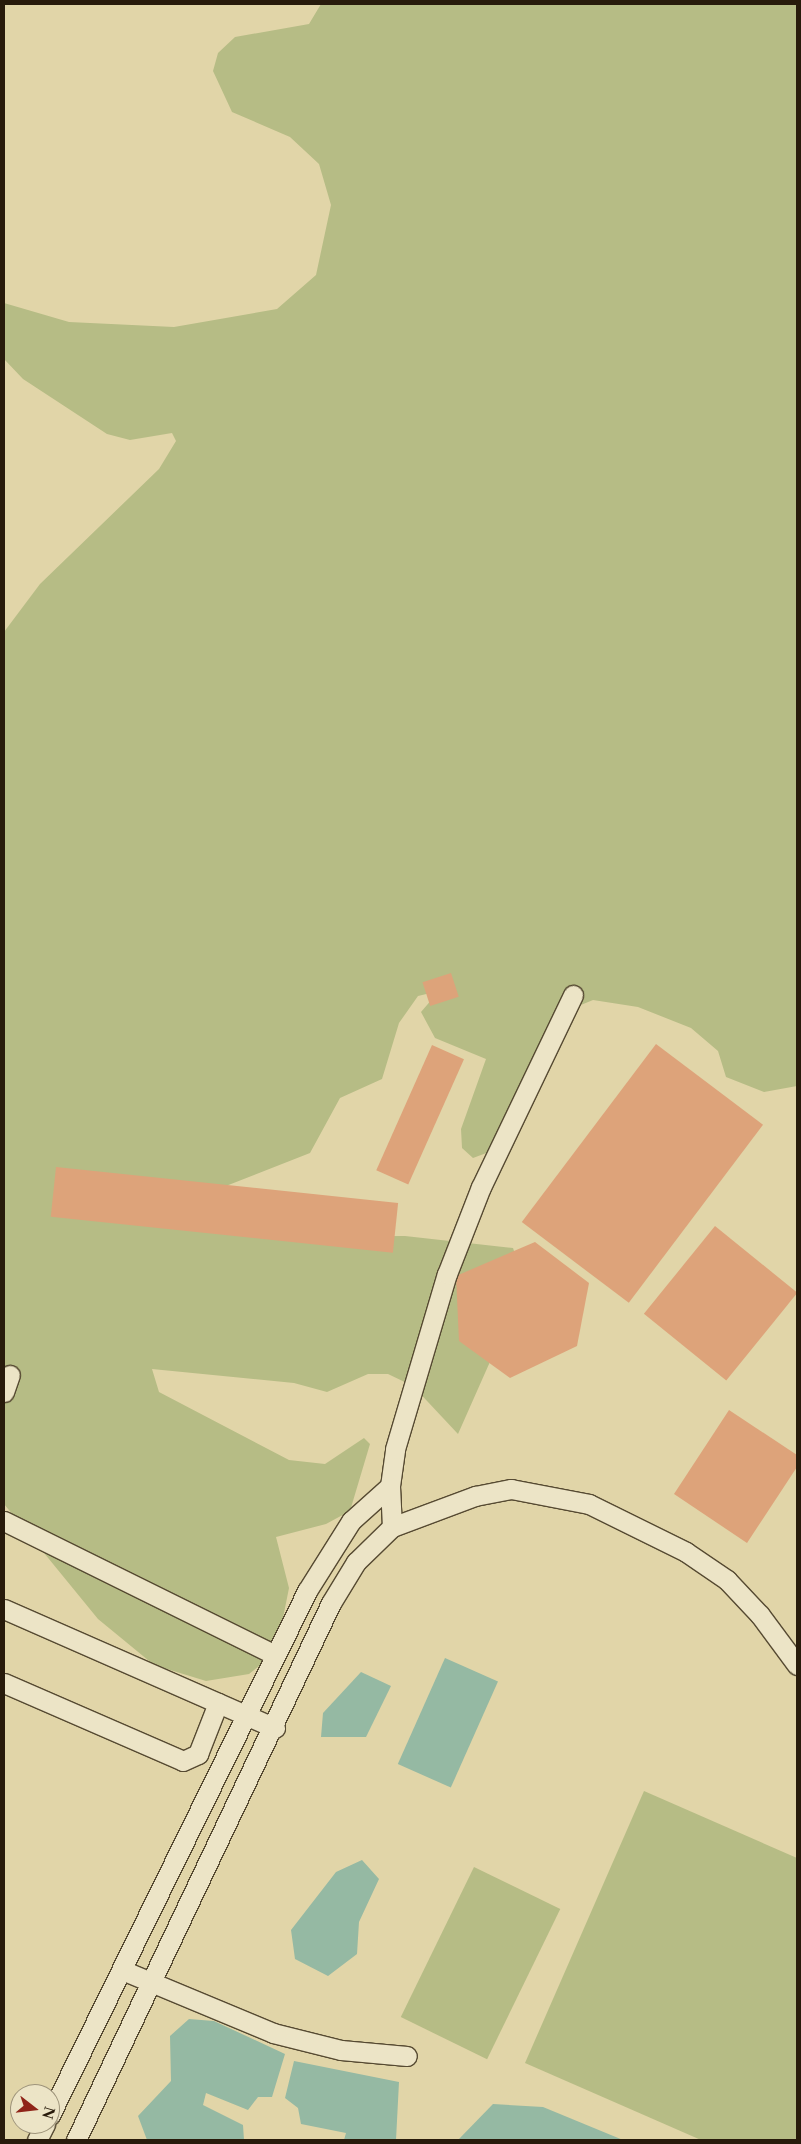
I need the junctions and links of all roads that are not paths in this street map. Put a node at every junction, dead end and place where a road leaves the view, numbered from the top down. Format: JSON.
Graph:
{"nodes":[{"id":1,"x":573,"y":995,"type":"dead end"},
{"id":2,"x":390,"y":1486,"type":"junction"},
{"id":3,"x":4,"y":1521,"type":"edge"},
{"id":4,"x":392,"y":1527,"type":"junction"},
{"id":5,"x":4,"y":1609,"type":"edge"},
{"id":6,"x":275,"y":1656,"type":"junction"},
{"id":7,"x":797,"y":1666,"type":"edge"},
{"id":8,"x":4,"y":1683,"type":"edge"},
{"id":9,"x":218,"y":1703,"type":"junction"},
{"id":10,"x":244,"y":1714,"type":"junction"},
{"id":11,"x":275,"y":1728,"type":"junction"},
{"id":12,"x":122,"y":1970,"type":"junction"},
{"id":13,"x":151,"y":1985,"type":"junction"},
{"id":14,"x":407,"y":2056,"type":"dead end"},
{"id":15,"x":60,"y":2095,"type":"edge"},
{"id":16,"x":76,"y":2140,"type":"edge"}],
"edges":[{"from":1,"to":2,"type":"lane"},
{"from":2,"to":4,"type":"lane"},
{"from":2,"to":6,"type":"lane"},
{"from":3,"to":6,"type":"lane"},
{"from":4,"to":7,"type":"lane"},
{"from":4,"to":11,"type":"lane"},
{"from":5,"to":9,"type":"lane"},
{"from":6,"to":10,"type":"lane"},
{"from":8,"to":9,"type":"lane"},
{"from":9,"to":10,"type":"lane"},
{"from":10,"to":11,"type":"lane"},
{"from":10,"to":12,"type":"lane"},
{"from":11,"to":13,"type":"lane"},
{"from":12,"to":13,"type":"lane"},
{"from":12,"to":15,"type":"lane"},
{"from":13,"to":14,"type":"lane"},
{"from":13,"to":16,"type":"lane"}]}
